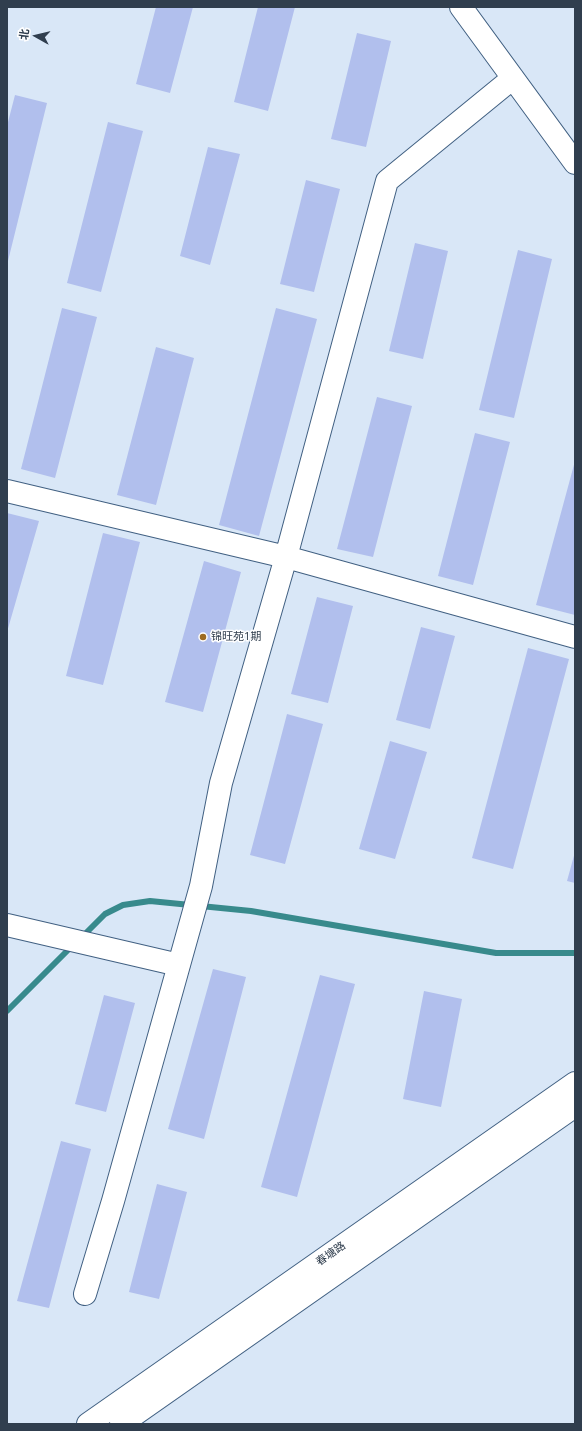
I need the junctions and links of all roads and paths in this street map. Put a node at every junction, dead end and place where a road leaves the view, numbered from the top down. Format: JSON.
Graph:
{"nodes":[{"id":1,"x":461,"y":7,"type":"edge"},
{"id":2,"x":513,"y":78,"type":"junction"},
{"id":3,"x":575,"y":163,"type":"edge"},
{"id":4,"x":7,"y":491,"type":"edge"},
{"id":5,"x":286,"y":557,"type":"junction"},
{"id":6,"x":575,"y":637,"type":"edge"},
{"id":7,"x":7,"y":925,"type":"edge"},
{"id":8,"x":179,"y":965,"type":"junction"},
{"id":9,"x":575,"y":1083,"type":"edge"},
{"id":10,"x":575,"y":1106,"type":"edge"},
{"id":11,"x":86,"y":1294,"type":"dead end"},
{"id":12,"x":88,"y":1424,"type":"edge"},
{"id":13,"x":121,"y":1424,"type":"edge"}],
"edges":[{"from":1,"to":2,"type":"street"},
{"from":2,"to":3,"type":"street"},
{"from":2,"to":5,"type":"street"},
{"from":4,"to":5,"type":"street"},
{"from":5,"to":6,"type":"street"},
{"from":5,"to":8,"type":"street"},
{"from":7,"to":8,"type":"street"},
{"from":8,"to":11,"type":"street"},
{"from":9,"to":12,"type":"street","name":"春塘路"},
{"from":10,"to":13,"type":"street","name":"春塘路"}]}
